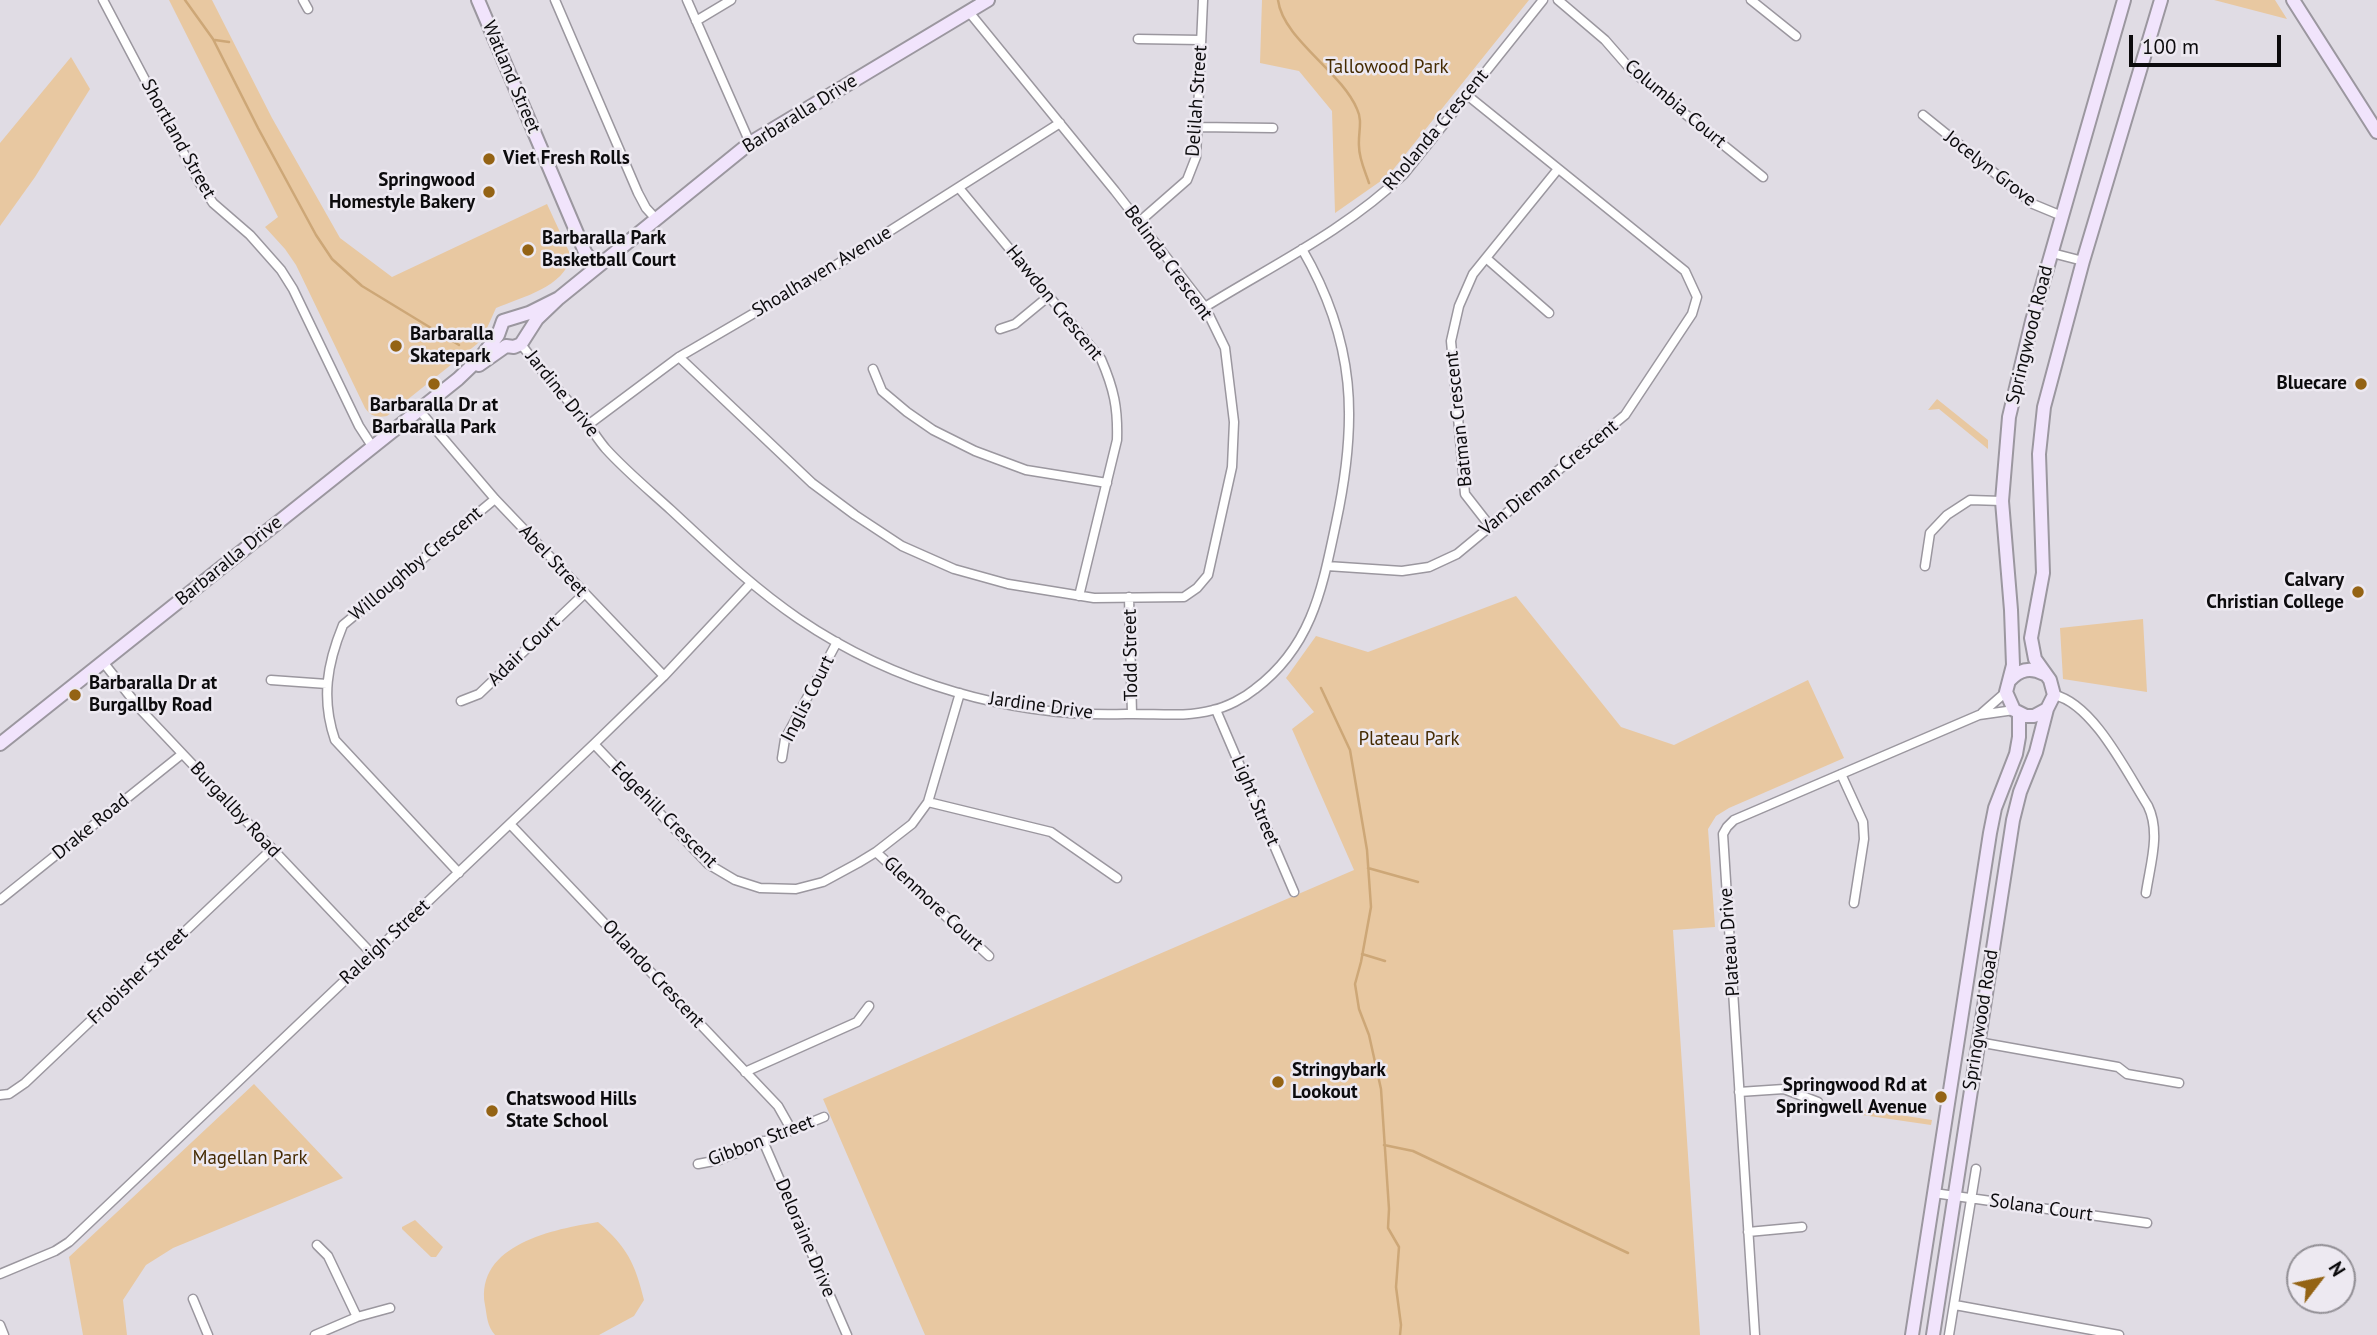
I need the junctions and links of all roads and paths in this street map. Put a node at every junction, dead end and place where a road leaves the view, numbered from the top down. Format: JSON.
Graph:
{"nodes":[{"id":1,"x":103,"y":0,"type":"edge"},
{"id":2,"x":303,"y":0,"type":"edge"},
{"id":3,"x":478,"y":0,"type":"edge"},
{"id":4,"x":555,"y":0,"type":"edge"},
{"id":5,"x":687,"y":0,"type":"edge"},
{"id":6,"x":731,"y":0,"type":"edge"},
{"id":7,"x":988,"y":0,"type":"edge"},
{"id":8,"x":1203,"y":0,"type":"edge"},
{"id":9,"x":1543,"y":0,"type":"edge"},
{"id":10,"x":1558,"y":0,"type":"edge"},
{"id":11,"x":1751,"y":0,"type":"edge"},
{"id":12,"x":2124,"y":0,"type":"edge"},
{"id":13,"x":2161,"y":0,"type":"edge"},
{"id":14,"x":2293,"y":0,"type":"edge"},
{"id":15,"x":309,"y":9,"type":"dead end"},
{"id":16,"x":969,"y":12,"type":"junction"},
{"id":17,"x":696,"y":21,"type":"junction"},
{"id":18,"x":1796,"y":36,"type":"dead end"},
{"id":19,"x":1138,"y":39,"type":"dead end"},
{"id":20,"x":1201,"y":40,"type":"junction"},
{"id":21,"x":1467,"y":95,"type":"junction"},
{"id":22,"x":1923,"y":115,"type":"dead end"},
{"id":23,"x":1060,"y":123,"type":"junction"},
{"id":24,"x":1197,"y":127,"type":"junction"},
{"id":25,"x":1273,"y":128,"type":"dead end"},
{"id":26,"x":2377,"y":132,"type":"edge"},
{"id":27,"x":750,"y":143,"type":"junction"},
{"id":28,"x":1558,"y":169,"type":"junction"},
{"id":29,"x":1763,"y":177,"type":"dead end"},
{"id":30,"x":959,"y":188,"type":"junction"},
{"id":31,"x":2062,"y":216,"type":"junction"},
{"id":32,"x":657,"y":220,"type":"junction"},
{"id":33,"x":1139,"y":222,"type":"junction"},
{"id":34,"x":1302,"y":249,"type":"junction"},
{"id":35,"x":2052,"y":253,"type":"junction"},
{"id":36,"x":1486,"y":258,"type":"junction"},
{"id":37,"x":2083,"y":261,"type":"junction"},
{"id":38,"x":596,"y":268,"type":"junction"},
{"id":39,"x":1049,"y":296,"type":"junction"},
{"id":40,"x":559,"y":298,"type":"junction"},
{"id":41,"x":1205,"y":307,"type":"junction"},
{"id":42,"x":1549,"y":313,"type":"dead end"},
{"id":43,"x":513,"y":318,"type":"junction"},
{"id":44,"x":1000,"y":329,"type":"dead end"},
{"id":45,"x":498,"y":335,"type":"junction"},
{"id":46,"x":524,"y":339,"type":"junction"},
{"id":47,"x":506,"y":346,"type":"junction"},
{"id":48,"x":679,"y":357,"type":"junction"},
{"id":49,"x":873,"y":369,"type":"dead end"},
{"id":50,"x":458,"y":379,"type":"junction"},
{"id":51,"x":419,"y":410,"type":"junction"},
{"id":52,"x":588,"y":425,"type":"junction"},
{"id":53,"x":372,"y":446,"type":"junction"},
{"id":54,"x":1107,"y":483,"type":"junction"},
{"id":55,"x":495,"y":499,"type":"junction"},
{"id":56,"x":2002,"y":501,"type":"junction"},
{"id":57,"x":1490,"y":526,"type":"junction"},
{"id":58,"x":1326,"y":566,"type":"junction"},
{"id":59,"x":1925,"y":566,"type":"dead end"},
{"id":60,"x":751,"y":583,"type":"junction"},
{"id":61,"x":584,"y":594,"type":"junction"},
{"id":62,"x":1079,"y":596,"type":"junction"},
{"id":63,"x":1129,"y":597,"type":"junction"},
{"id":64,"x":837,"y":642,"type":"junction"},
{"id":65,"x":103,"y":662,"type":"junction"},
{"id":66,"x":2045,"y":674,"type":"junction"},
{"id":67,"x":664,"y":676,"type":"junction"},
{"id":68,"x":271,"y":680,"type":"dead end"},
{"id":69,"x":327,"y":684,"type":"junction"},
{"id":70,"x":2008,"y":686,"type":"junction"},
{"id":71,"x":960,"y":693,"type":"junction"},
{"id":72,"x":2053,"y":695,"type":"junction"},
{"id":73,"x":461,"y":701,"type":"dead end"},
{"id":74,"x":2047,"y":709,"type":"junction"},
{"id":75,"x":1216,"y":710,"type":"junction"},
{"id":76,"x":2016,"y":712,"type":"junction"},
{"id":77,"x":1132,"y":714,"type":"junction"},
{"id":78,"x":1979,"y":715,"type":"junction"},
{"id":79,"x":0,"y":744,"type":"edge"},
{"id":80,"x":594,"y":744,"type":"junction"},
{"id":81,"x":182,"y":754,"type":"junction"},
{"id":82,"x":782,"y":758,"type":"dead end"},
{"id":83,"x":1841,"y":774,"type":"junction"},
{"id":84,"x":928,"y":802,"type":"junction"},
{"id":85,"x":510,"y":824,"type":"junction"},
{"id":86,"x":272,"y":849,"type":"junction"},
{"id":87,"x":876,"y":852,"type":"junction"},
{"id":88,"x":459,"y":873,"type":"junction"},
{"id":89,"x":1118,"y":878,"type":"dead end"},
{"id":90,"x":1294,"y":892,"type":"dead end"},
{"id":91,"x":2146,"y":893,"type":"dead end"},
{"id":92,"x":0,"y":900,"type":"edge"},
{"id":93,"x":1854,"y":903,"type":"dead end"},
{"id":94,"x":372,"y":954,"type":"junction"},
{"id":95,"x":989,"y":956,"type":"dead end"},
{"id":96,"x":869,"y":1006,"type":"dead end"},
{"id":97,"x":1978,"y":1042,"type":"junction"},
{"id":98,"x":745,"y":1072,"type":"junction"},
{"id":99,"x":2179,"y":1083,"type":"dead end"},
{"id":100,"x":1740,"y":1092,"type":"junction"},
{"id":101,"x":0,"y":1095,"type":"edge"},
{"id":102,"x":1818,"y":1102,"type":"dead end"},
{"id":103,"x":824,"y":1117,"type":"dead end"},
{"id":104,"x":790,"y":1129,"type":"junction"},
{"id":105,"x":763,"y":1141,"type":"junction"},
{"id":106,"x":698,"y":1164,"type":"dead end"},
{"id":107,"x":1976,"y":1169,"type":"dead end"},
{"id":108,"x":1934,"y":1193,"type":"junction"},
{"id":109,"x":1954,"y":1195,"type":"junction"},
{"id":110,"x":1970,"y":1198,"type":"junction"},
{"id":111,"x":2147,"y":1223,"type":"dead end"},
{"id":112,"x":1802,"y":1227,"type":"dead end"},
{"id":113,"x":1748,"y":1232,"type":"junction"},
{"id":114,"x":317,"y":1245,"type":"dead end"},
{"id":115,"x":0,"y":1274,"type":"edge"},
{"id":116,"x":193,"y":1298,"type":"dead end"},
{"id":117,"x":1955,"y":1305,"type":"junction"},
{"id":118,"x":390,"y":1308,"type":"dead end"},
{"id":119,"x":356,"y":1317,"type":"junction"},
{"id":120,"x":0,"y":1325,"type":"edge"},
{"id":121,"x":4,"y":1335,"type":"edge"},
{"id":122,"x":208,"y":1335,"type":"edge"},
{"id":123,"x":315,"y":1335,"type":"edge"},
{"id":124,"x":847,"y":1335,"type":"edge"},
{"id":125,"x":1755,"y":1335,"type":"edge"},
{"id":126,"x":1912,"y":1335,"type":"edge"},
{"id":127,"x":1933,"y":1335,"type":"edge"},
{"id":128,"x":1949,"y":1335,"type":"edge"},
{"id":129,"x":2119,"y":1335,"type":"edge"}],
"edges":[{"from":1,"to":53,"type":"street","name":"Shortland Street"},
{"from":2,"to":15,"type":"street"},
{"from":3,"to":38,"type":"main road","name":"Watland Street"},
{"from":4,"to":32,"type":"street"},
{"from":5,"to":17,"type":"street"},
{"from":6,"to":17,"type":"street"},
{"from":7,"to":16,"type":"main road","name":"Barbaralla Drive"},
{"from":8,"to":20,"type":"street","name":"Delilah Street"},
{"from":9,"to":21,"type":"street","name":"Rholanda Crescent"},
{"from":10,"to":29,"type":"street","name":"Columbia Court"},
{"from":11,"to":18,"type":"street"},
{"from":12,"to":31,"type":"main road","name":"Springwood Road"},
{"from":13,"to":37,"type":"main road","name":"Springwood Road"},
{"from":14,"to":26,"type":"main road"},
{"from":16,"to":23,"type":"street","name":"Belinda Crescent"},
{"from":16,"to":27,"type":"main road","name":"Barbaralla Drive"},
{"from":17,"to":27,"type":"street"},
{"from":19,"to":20,"type":"street"},
{"from":20,"to":24,"type":"street","name":"Delilah Street"},
{"from":21,"to":28,"type":"street","name":"Van Dieman Crescent"},
{"from":21,"to":34,"type":"street","name":"Rholanda Crescent"},
{"from":22,"to":31,"type":"street","name":"Jocelyn Grove"},
{"from":23,"to":30,"type":"street","name":"Shoalhaven Avenue"},
{"from":23,"to":33,"type":"street","name":"Belinda Crescent"},
{"from":24,"to":25,"type":"street"},
{"from":24,"to":33,"type":"street","name":"Delilah Street"},
{"from":27,"to":32,"type":"main road","name":"Barbaralla Drive"},
{"from":28,"to":36,"type":"street","name":"Batman Crescent"},
{"from":28,"to":57,"type":"street","name":"Van Dieman Crescent"},
{"from":30,"to":39,"type":"street","name":"Hawdon Crescent"},
{"from":30,"to":48,"type":"street","name":"Shoalhaven Avenue"},
{"from":31,"to":35,"type":"main road","name":"Springwood Road"},
{"from":32,"to":38,"type":"main road","name":"Barbaralla Drive"},
{"from":33,"to":41,"type":"street","name":"Belinda Crescent"},
{"from":34,"to":41,"type":"street","name":"Rholanda Crescent"},
{"from":34,"to":58,"type":"street","name":"Jardine Drive"},
{"from":35,"to":37,"type":"street"},
{"from":35,"to":56,"type":"main road","name":"Springwood Road"},
{"from":36,"to":42,"type":"street"},
{"from":36,"to":57,"type":"street","name":"Batman Crescent"},
{"from":37,"to":66,"type":"main road","name":"Springwood Road"},
{"from":38,"to":40,"type":"main road","name":"Barbaralla Drive"},
{"from":39,"to":44,"type":"street"},
{"from":39,"to":54,"type":"street","name":"Hawdon Crescent"},
{"from":40,"to":43,"type":"main road","name":"Barbaralla Drive"},
{"from":40,"to":46,"type":"main road","name":"Barbaralla Drive"},
{"from":41,"to":63,"type":"street","name":"Belinda Crescent"},
{"from":43,"to":45,"type":"main road","name":"Barbaralla Drive"},
{"from":43,"to":46,"type":"main road"},
{"from":45,"to":47,"type":"main road"},
{"from":45,"to":50,"type":"main road","name":"Barbaralla Drive"},
{"from":46,"to":47,"type":"main road","name":"Barbaralla Drive"},
{"from":46,"to":52,"type":"street","name":"Jardine Drive"},
{"from":47,"to":50,"type":"main road","name":"Barbaralla Drive"},
{"from":48,"to":52,"type":"street","name":"Shoalhaven Avenue"},
{"from":48,"to":62,"type":"street","name":"Belinda Crescent"},
{"from":49,"to":54,"type":"street"},
{"from":50,"to":51,"type":"main road","name":"Barbaralla Drive"},
{"from":51,"to":53,"type":"main road","name":"Barbaralla Drive"},
{"from":51,"to":55,"type":"street","name":"Abel Street"},
{"from":52,"to":60,"type":"street","name":"Jardine Drive"},
{"from":53,"to":65,"type":"main road","name":"Barbaralla Drive"},
{"from":54,"to":62,"type":"street","name":"Hawdon Crescent"},
{"from":55,"to":61,"type":"street","name":"Abel Street"},
{"from":55,"to":69,"type":"street","name":"Willoughby Crescent"},
{"from":56,"to":59,"type":"street"},
{"from":56,"to":70,"type":"main road","name":"Springwood Road"},
{"from":57,"to":58,"type":"street","name":"Van Dieman Crescent"},
{"from":58,"to":75,"type":"street","name":"Jardine Drive"},
{"from":60,"to":64,"type":"street","name":"Jardine Drive"},
{"from":60,"to":67,"type":"street","name":"Raleigh Street"},
{"from":61,"to":67,"type":"street","name":"Abel Street"},
{"from":61,"to":73,"type":"street","name":"Adair Court"},
{"from":62,"to":63,"type":"street","name":"Belinda Crescent"},
{"from":63,"to":77,"type":"street","name":"Todd Street"},
{"from":64,"to":71,"type":"street","name":"Jardine Drive"},
{"from":64,"to":82,"type":"street","name":"Inglis Court"},
{"from":65,"to":79,"type":"main road","name":"Barbaralla Drive"},
{"from":65,"to":81,"type":"street","name":"Burgallby Road"},
{"from":66,"to":70,"type":"main road"},
{"from":66,"to":72,"type":"main road"},
{"from":67,"to":80,"type":"street","name":"Raleigh Street"},
{"from":68,"to":69,"type":"street"},
{"from":69,"to":88,"type":"street","name":"Willoughby Crescent"},
{"from":70,"to":76,"type":"main road"},
{"from":70,"to":78,"type":"street","name":"Plateau Drive"},
{"from":71,"to":77,"type":"street","name":"Jardine Drive"},
{"from":71,"to":84,"type":"street","name":"Edgehill Crescent"},
{"from":72,"to":74,"type":"main road"},
{"from":72,"to":91,"type":"street"},
{"from":74,"to":76,"type":"main road"},
{"from":74,"to":97,"type":"main road","name":"Springwood Road"},
{"from":75,"to":77,"type":"street","name":"Jardine Drive"},
{"from":75,"to":90,"type":"street","name":"Light Street"},
{"from":76,"to":78,"type":"street","name":"Plateau Drive"},
{"from":76,"to":108,"type":"main road","name":"Springwood Road"},
{"from":78,"to":83,"type":"street","name":"Plateau Drive"},
{"from":80,"to":85,"type":"street","name":"Raleigh Street"},
{"from":80,"to":87,"type":"street","name":"Edgehill Crescent"},
{"from":81,"to":86,"type":"street","name":"Burgallby Road"},
{"from":81,"to":92,"type":"street","name":"Drake Road"},
{"from":83,"to":93,"type":"street"},
{"from":83,"to":100,"type":"street","name":"Plateau Drive"},
{"from":84,"to":87,"type":"street","name":"Edgehill Crescent"},
{"from":84,"to":89,"type":"street"},
{"from":85,"to":88,"type":"street","name":"Raleigh Street"},
{"from":85,"to":98,"type":"street","name":"Orlando Crescent"},
{"from":86,"to":94,"type":"street","name":"Burgallby Road"},
{"from":86,"to":101,"type":"street","name":"Frobisher Street"},
{"from":87,"to":95,"type":"street","name":"Glenmore Court"},
{"from":88,"to":94,"type":"street","name":"Raleigh Street"},
{"from":94,"to":115,"type":"street","name":"Raleigh Street"},
{"from":96,"to":98,"type":"street"},
{"from":97,"to":99,"type":"street"},
{"from":97,"to":109,"type":"main road","name":"Springwood Road"},
{"from":98,"to":104,"type":"street","name":"Orlando Crescent"},
{"from":100,"to":102,"type":"street"},
{"from":100,"to":113,"type":"street","name":"Plateau Drive"},
{"from":103,"to":104,"type":"street","name":"Gibbon Street"},
{"from":104,"to":105,"type":"street","name":"Gibbon Street"},
{"from":105,"to":106,"type":"street","name":"Gibbon Street"},
{"from":105,"to":124,"type":"street","name":"Deloraine Drive"},
{"from":107,"to":110,"type":"street"},
{"from":108,"to":109,"type":"street","name":"Solana Court"},
{"from":108,"to":126,"type":"main road","name":"Springwood Road"},
{"from":109,"to":110,"type":"street","name":"Solana Court"},
{"from":109,"to":127,"type":"main road","name":"Springwood Road"},
{"from":110,"to":111,"type":"street","name":"Solana Court"},
{"from":110,"to":117,"type":"street"},
{"from":112,"to":113,"type":"street"},
{"from":113,"to":125,"type":"street","name":"Plateau Drive"},
{"from":114,"to":119,"type":"street"},
{"from":116,"to":122,"type":"street"},
{"from":117,"to":128,"type":"street"},
{"from":117,"to":129,"type":"street"},
{"from":118,"to":119,"type":"street"},
{"from":119,"to":123,"type":"street"},
{"from":120,"to":121,"type":"street"}]}
